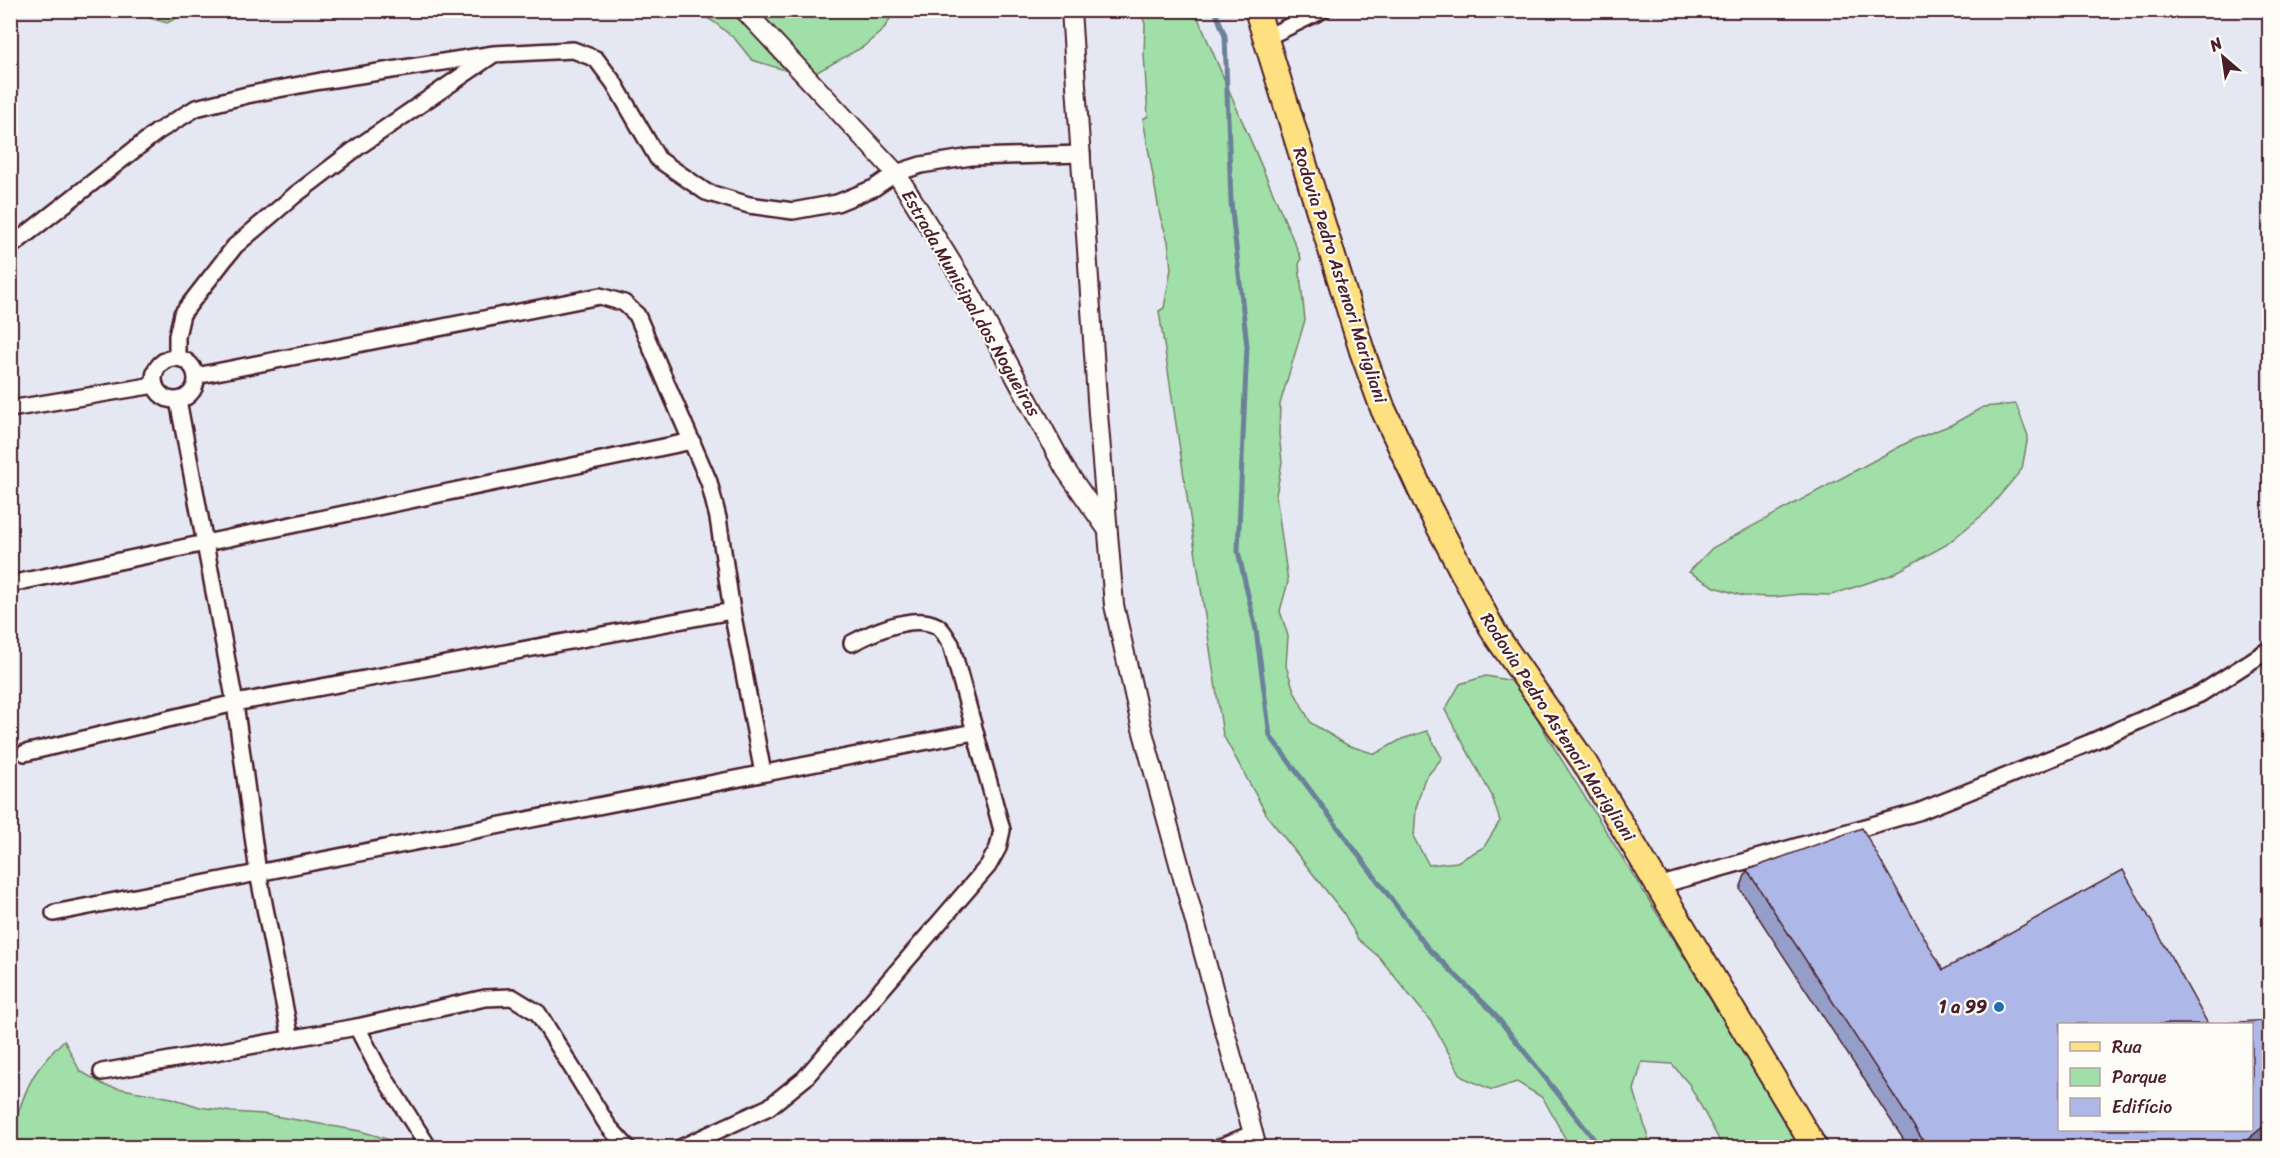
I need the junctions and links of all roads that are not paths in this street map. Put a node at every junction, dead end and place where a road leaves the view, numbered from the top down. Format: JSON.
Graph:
{"nodes":[{"id":1,"x":744,"y":10,"type":"edge"},
{"id":2,"x":1071,"y":10,"type":"edge"},
{"id":3,"x":1257,"y":10,"type":"edge"},
{"id":4,"x":1323,"y":10,"type":"edge"},
{"id":5,"x":1265,"y":38,"type":"junction"},
{"id":6,"x":494,"y":54,"type":"junction"},
{"id":7,"x":1082,"y":154,"type":"junction"},
{"id":8,"x":896,"y":173,"type":"junction"},
{"id":9,"x":10,"y":247,"type":"edge"},
{"id":10,"x":177,"y":358,"type":"junction"},
{"id":11,"x":196,"y":376,"type":"junction"},
{"id":12,"x":155,"y":385,"type":"junction"},
{"id":13,"x":178,"y":400,"type":"junction"},
{"id":14,"x":10,"y":409,"type":"edge"},
{"id":15,"x":692,"y":441,"type":"junction"},
{"id":16,"x":1108,"y":530,"type":"junction"},
{"id":17,"x":206,"y":542,"type":"junction"},
{"id":18,"x":10,"y":584,"type":"edge"},
{"id":19,"x":732,"y":611,"type":"junction"},
{"id":20,"x":852,"y":643,"type":"dead end"},
{"id":21,"x":2270,"y":649,"type":"edge"},
{"id":22,"x":235,"y":703,"type":"junction"},
{"id":23,"x":974,"y":732,"type":"junction"},
{"id":24,"x":25,"y":753,"type":"dead end"},
{"id":25,"x":763,"y":773,"type":"junction"},
{"id":26,"x":258,"y":873,"type":"junction"},
{"id":27,"x":1658,"y":886,"type":"junction"},
{"id":28,"x":54,"y":913,"type":"dead end"},
{"id":29,"x":357,"y":1027,"type":"junction"},
{"id":30,"x":291,"y":1039,"type":"junction"},
{"id":31,"x":102,"y":1072,"type":"dead end"},
{"id":32,"x":1256,"y":1140,"type":"edge"},
{"id":33,"x":429,"y":1148,"type":"edge"},
{"id":34,"x":628,"y":1148,"type":"edge"},
{"id":35,"x":680,"y":1148,"type":"edge"},
{"id":36,"x":1218,"y":1148,"type":"edge"},
{"id":37,"x":1815,"y":1148,"type":"edge"}],
"edges":[{"from":1,"to":8,"type":"street","name":"Estrada Municipal dos Nogueiras"},
{"from":2,"to":7,"type":"street"},
{"from":3,"to":5,"type":"main road","name":"Rodovia Pedro Astenori Marigliani"},
{"from":4,"to":5,"type":"street"},
{"from":5,"to":27,"type":"main road","name":"Rodovia Pedro Astenori Marigliani"},
{"from":6,"to":8,"type":"street"},
{"from":6,"to":9,"type":"street"},
{"from":6,"to":10,"type":"street"},
{"from":7,"to":8,"type":"street"},
{"from":7,"to":16,"type":"street"},
{"from":8,"to":16,"type":"street","name":"Estrada Municipal dos Nogueiras"},
{"from":10,"to":11,"type":"street"},
{"from":10,"to":12,"type":"street"},
{"from":11,"to":13,"type":"street"},
{"from":11,"to":15,"type":"street"},
{"from":12,"to":13,"type":"street"},
{"from":12,"to":14,"type":"street"},
{"from":13,"to":17,"type":"street"},
{"from":15,"to":17,"type":"street"},
{"from":15,"to":19,"type":"street"},
{"from":16,"to":32,"type":"street"},
{"from":17,"to":18,"type":"street"},
{"from":17,"to":22,"type":"street"},
{"from":19,"to":22,"type":"street"},
{"from":19,"to":25,"type":"street"},
{"from":20,"to":23,"type":"street"},
{"from":21,"to":27,"type":"street"},
{"from":22,"to":24,"type":"street"},
{"from":22,"to":26,"type":"street"},
{"from":23,"to":25,"type":"street"},
{"from":23,"to":35,"type":"street"},
{"from":25,"to":26,"type":"street"},
{"from":26,"to":28,"type":"street"},
{"from":26,"to":30,"type":"street"},
{"from":27,"to":37,"type":"main road","name":"Rodovia Pedro Astenori Marigliani"},
{"from":29,"to":30,"type":"street"},
{"from":29,"to":33,"type":"street"},
{"from":29,"to":34,"type":"street"},
{"from":30,"to":31,"type":"street"},
{"from":32,"to":36,"type":"street"}]}
